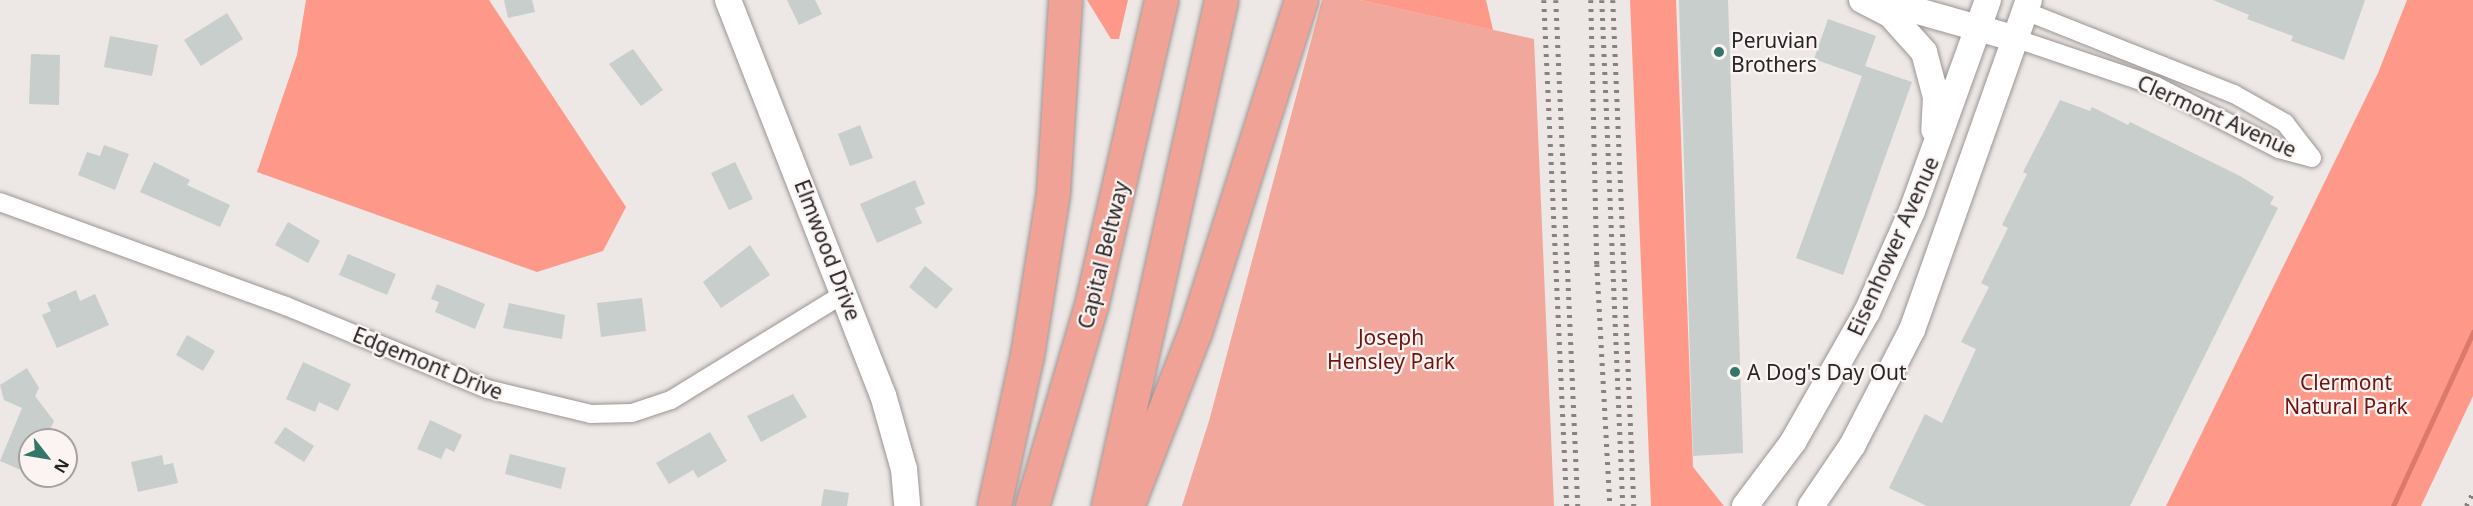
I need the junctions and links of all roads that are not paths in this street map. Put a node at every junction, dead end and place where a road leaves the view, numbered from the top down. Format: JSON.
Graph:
{"nodes":[{"id":1,"x":728,"y":0,"type":"edge"},
{"id":2,"x":1065,"y":0,"type":"edge"},
{"id":3,"x":1161,"y":0,"type":"edge"},
{"id":4,"x":1221,"y":0,"type":"edge"},
{"id":5,"x":1301,"y":0,"type":"edge"},
{"id":6,"x":1862,"y":0,"type":"edge"},
{"id":7,"x":1879,"y":0,"type":"edge"},
{"id":8,"x":1988,"y":0,"type":"edge"},
{"id":9,"x":1995,"y":0,"type":"edge"},
{"id":10,"x":2027,"y":5,"type":"edge"},
{"id":11,"x":1979,"y":26,"type":"junction"},
{"id":12,"x":2017,"y":39,"type":"junction"},
{"id":13,"x":1929,"y":164,"type":"junction"},
{"id":14,"x":0,"y":202,"type":"edge"},
{"id":15,"x":844,"y":293,"type":"junction"},
{"id":16,"x":907,"y":506,"type":"edge"},
{"id":17,"x":994,"y":506,"type":"edge"},
{"id":18,"x":1032,"y":506,"type":"edge"},
{"id":19,"x":1108,"y":506,"type":"edge"},
{"id":20,"x":1127,"y":506,"type":"edge"},
{"id":21,"x":1745,"y":506,"type":"edge"},
{"id":22,"x":1811,"y":506,"type":"edge"}],
"edges":[{"from":1,"to":15,"type":"main road","name":"Elmwood Drive"},
{"from":2,"to":17,"type":"highway"},
{"from":3,"to":18,"type":"highway","name":"Capital Beltway"},
{"from":4,"to":19,"type":"highway"},
{"from":5,"to":20,"type":"highway"},
{"from":6,"to":13,"type":"main road"},
{"from":7,"to":11,"type":"main road"},
{"from":8,"to":11,"type":"main road","name":"Eisenhower Avenue"},
{"from":9,"to":10,"type":"main road"},
{"from":10,"to":12,"type":"main road","name":"Eisenhower Avenue"},
{"from":10,"to":12,"type":"street","name":"Clermont Avenue"},
{"from":11,"to":12,"type":"main road"},
{"from":11,"to":13,"type":"main road","name":"Eisenhower Avenue"},
{"from":12,"to":22,"type":"main road","name":"Eisenhower Avenue"},
{"from":13,"to":21,"type":"main road","name":"Eisenhower Avenue"},
{"from":14,"to":15,"type":"street","name":"Edgemont Drive"},
{"from":15,"to":16,"type":"main road","name":"Elmwood Drive"}]}
